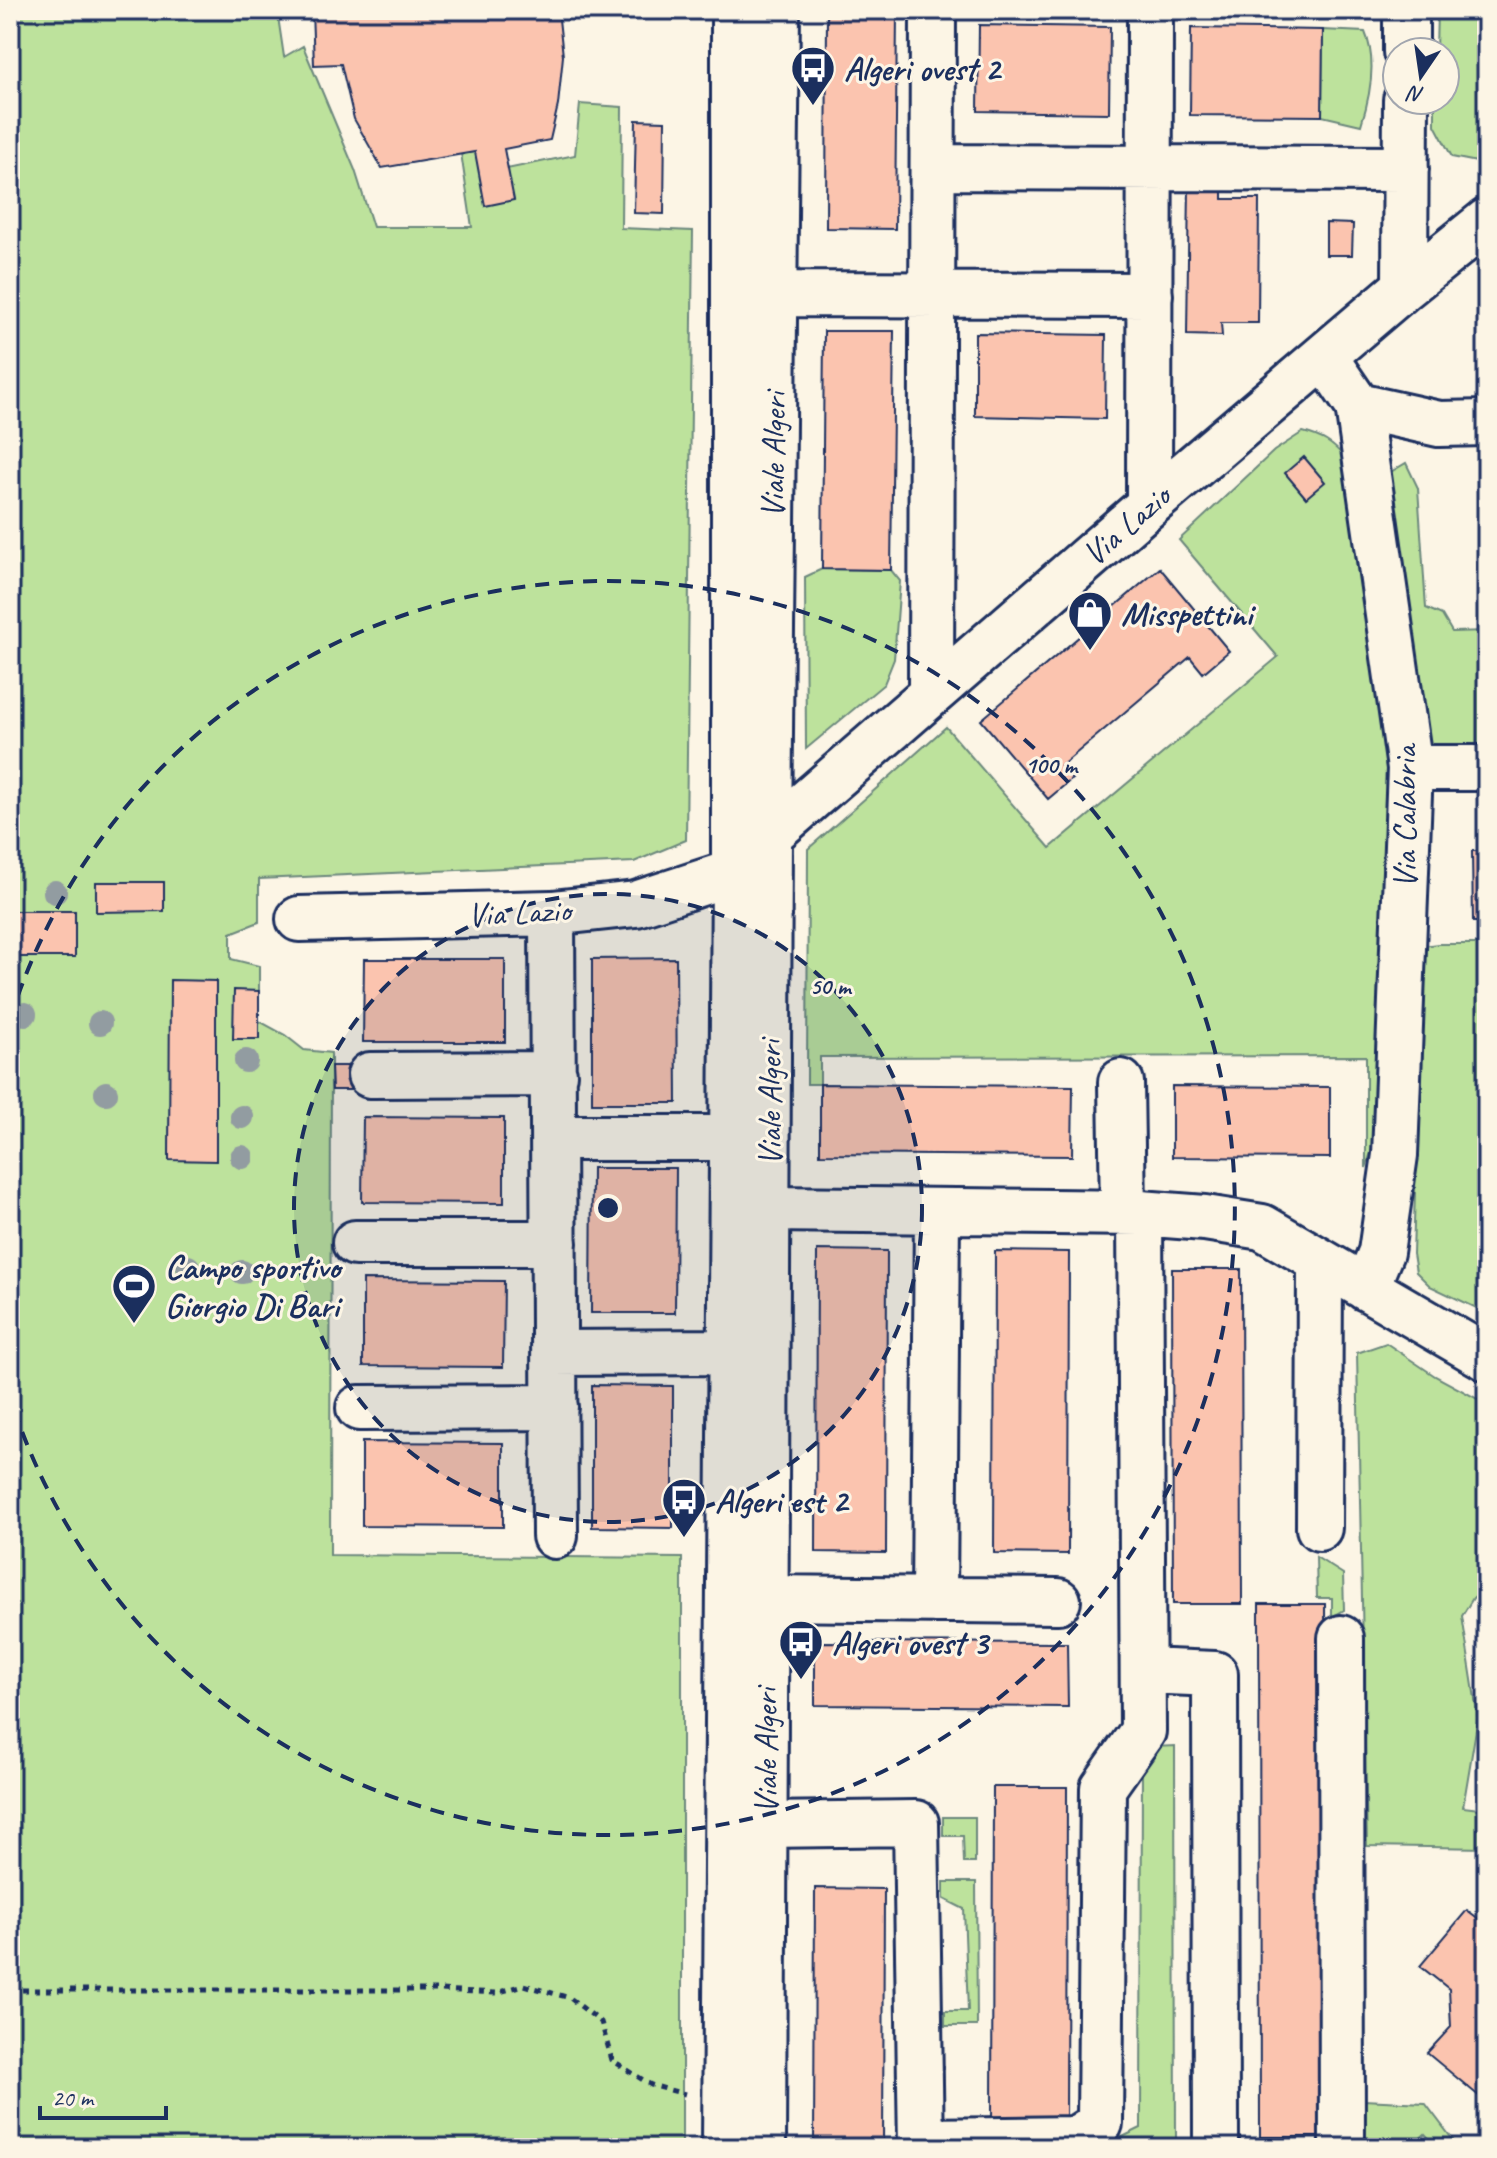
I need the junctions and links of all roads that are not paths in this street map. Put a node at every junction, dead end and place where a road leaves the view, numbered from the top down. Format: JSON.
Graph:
{"nodes":[{"id":1,"x":734,"y":10,"type":"edge"},
{"id":2,"x":777,"y":10,"type":"edge"},
{"id":3,"x":933,"y":10,"type":"edge"},
{"id":4,"x":1150,"y":10,"type":"edge"},
{"id":5,"x":1406,"y":10,"type":"edge"},
{"id":6,"x":1406,"y":36,"type":"edge"},
{"id":7,"x":1406,"y":116,"type":"edge"},
{"id":8,"x":933,"y":167,"type":"junction"},
{"id":9,"x":1150,"y":168,"type":"junction"},
{"id":10,"x":1406,"y":169,"type":"junction"},
{"id":11,"x":1487,"y":221,"type":"edge"},
{"id":12,"x":1405,"y":287,"type":"junction"},
{"id":13,"x":775,"y":294,"type":"junction"},
{"id":14,"x":932,"y":294,"type":"junction"},
{"id":15,"x":1150,"y":295,"type":"junction"},
{"id":16,"x":1324,"y":356,"type":"junction"},
{"id":17,"x":1358,"y":406,"type":"junction"},
{"id":18,"x":1487,"y":423,"type":"edge"},
{"id":19,"x":1149,"y":505,"type":"junction"},
{"id":20,"x":931,"y":692,"type":"junction"},
{"id":21,"x":1410,"y":768,"type":"junction"},
{"id":22,"x":1487,"y":768,"type":"edge"},
{"id":23,"x":769,"y":835,"type":"junction"},
{"id":24,"x":734,"y":872,"type":"junction"},
{"id":25,"x":552,"y":913,"type":"junction"},
{"id":26,"x":299,"y":919,"type":"dead end"},
{"id":27,"x":554,"y":1074,"type":"junction"},
{"id":28,"x":370,"y":1075,"type":"dead end"},
{"id":29,"x":1121,"y":1082,"type":"dead end"},
{"id":30,"x":555,"y":1138,"type":"junction"},
{"id":31,"x":733,"y":1138,"type":"junction"},
{"id":32,"x":769,"y":1209,"type":"junction"},
{"id":33,"x":937,"y":1211,"type":"junction"},
{"id":34,"x":1132,"y":1213,"type":"junction"},
{"id":35,"x":355,"y":1243,"type":"dead end"},
{"id":36,"x":554,"y":1243,"type":"junction"},
{"id":37,"x":1320,"y":1261,"type":"junction"},
{"id":38,"x":1366,"y":1288,"type":"junction"},
{"id":39,"x":731,"y":1352,"type":"junction"},
{"id":40,"x":555,"y":1353,"type":"junction"},
{"id":41,"x":1487,"y":1358,"type":"edge"},
{"id":42,"x":555,"y":1407,"type":"junction"},
{"id":43,"x":359,"y":1408,"type":"dead end"},
{"id":44,"x":1319,"y":1528,"type":"dead end"},
{"id":45,"x":555,"y":1536,"type":"dead end"},
{"id":46,"x":766,"y":1598,"type":"junction"},
{"id":47,"x":934,"y":1600,"type":"junction"},
{"id":48,"x":1058,"y":1601,"type":"dead end"},
{"id":49,"x":1341,"y":1638,"type":"dead end"},
{"id":50,"x":1144,"y":1671,"type":"junction"},
{"id":51,"x":764,"y":1825,"type":"junction"},
{"id":52,"x":921,"y":2144,"type":"edge"},
{"id":53,"x":725,"y":2148,"type":"edge"},
{"id":54,"x":763,"y":2148,"type":"edge"},
{"id":55,"x":1216,"y":2148,"type":"edge"},
{"id":56,"x":1342,"y":2148,"type":"edge"}],
"edges":[{"from":1,"to":24,"type":"street","name":"Viale Algeri"},
{"from":2,"to":13,"type":"street","name":"Viale Algeri"},
{"from":3,"to":8,"type":"street"},
{"from":4,"to":9,"type":"street"},
{"from":5,"to":6,"type":"street"},
{"from":7,"to":10,"type":"street"},
{"from":8,"to":9,"type":"street"},
{"from":8,"to":14,"type":"street"},
{"from":9,"to":10,"type":"street"},
{"from":9,"to":15,"type":"street"},
{"from":10,"to":12,"type":"street"},
{"from":11,"to":12,"type":"street","name":"Via Lazio"},
{"from":12,"to":16,"type":"street","name":"Via Lazio"},
{"from":13,"to":14,"type":"street"},
{"from":13,"to":23,"type":"street","name":"Viale Algeri"},
{"from":14,"to":15,"type":"street"},
{"from":14,"to":20,"type":"street"},
{"from":15,"to":19,"type":"street"},
{"from":16,"to":17,"type":"street","name":"Via Calabria"},
{"from":16,"to":19,"type":"street","name":"Via Lazio"},
{"from":17,"to":18,"type":"street"},
{"from":17,"to":21,"type":"street","name":"Via Calabria"},
{"from":19,"to":20,"type":"street","name":"Via Lazio"},
{"from":20,"to":23,"type":"street","name":"Via Lazio"},
{"from":21,"to":22,"type":"street"},
{"from":21,"to":38,"type":"street","name":"Via Calabria"},
{"from":23,"to":32,"type":"street","name":"Viale Algeri"},
{"from":24,"to":25,"type":"street","name":"Via Lazio"},
{"from":24,"to":31,"type":"street","name":"Viale Algeri"},
{"from":25,"to":26,"type":"street","name":"Via Lazio"},
{"from":25,"to":27,"type":"street"},
{"from":27,"to":28,"type":"street"},
{"from":27,"to":30,"type":"street"},
{"from":29,"to":34,"type":"street"},
{"from":30,"to":31,"type":"street"},
{"from":30,"to":36,"type":"street"},
{"from":31,"to":39,"type":"street","name":"Viale Algeri"},
{"from":32,"to":33,"type":"street"},
{"from":32,"to":46,"type":"street","name":"Viale Algeri"},
{"from":33,"to":34,"type":"street"},
{"from":33,"to":47,"type":"street"},
{"from":34,"to":37,"type":"street"},
{"from":34,"to":50,"type":"street"},
{"from":35,"to":36,"type":"street"},
{"from":36,"to":40,"type":"street"},
{"from":37,"to":38,"type":"street"},
{"from":37,"to":44,"type":"street"},
{"from":38,"to":41,"type":"street"},
{"from":39,"to":40,"type":"street"},
{"from":39,"to":53,"type":"street","name":"Viale Algeri"},
{"from":40,"to":42,"type":"street"},
{"from":42,"to":43,"type":"street"},
{"from":42,"to":45,"type":"street"},
{"from":46,"to":47,"type":"street"},
{"from":46,"to":51,"type":"street","name":"Viale Algeri"},
{"from":47,"to":48,"type":"street"},
{"from":49,"to":56,"type":"street"},
{"from":50,"to":52,"type":"street"},
{"from":50,"to":55,"type":"street"},
{"from":51,"to":52,"type":"street"},
{"from":51,"to":54,"type":"street","name":"Viale Algeri"}]}
